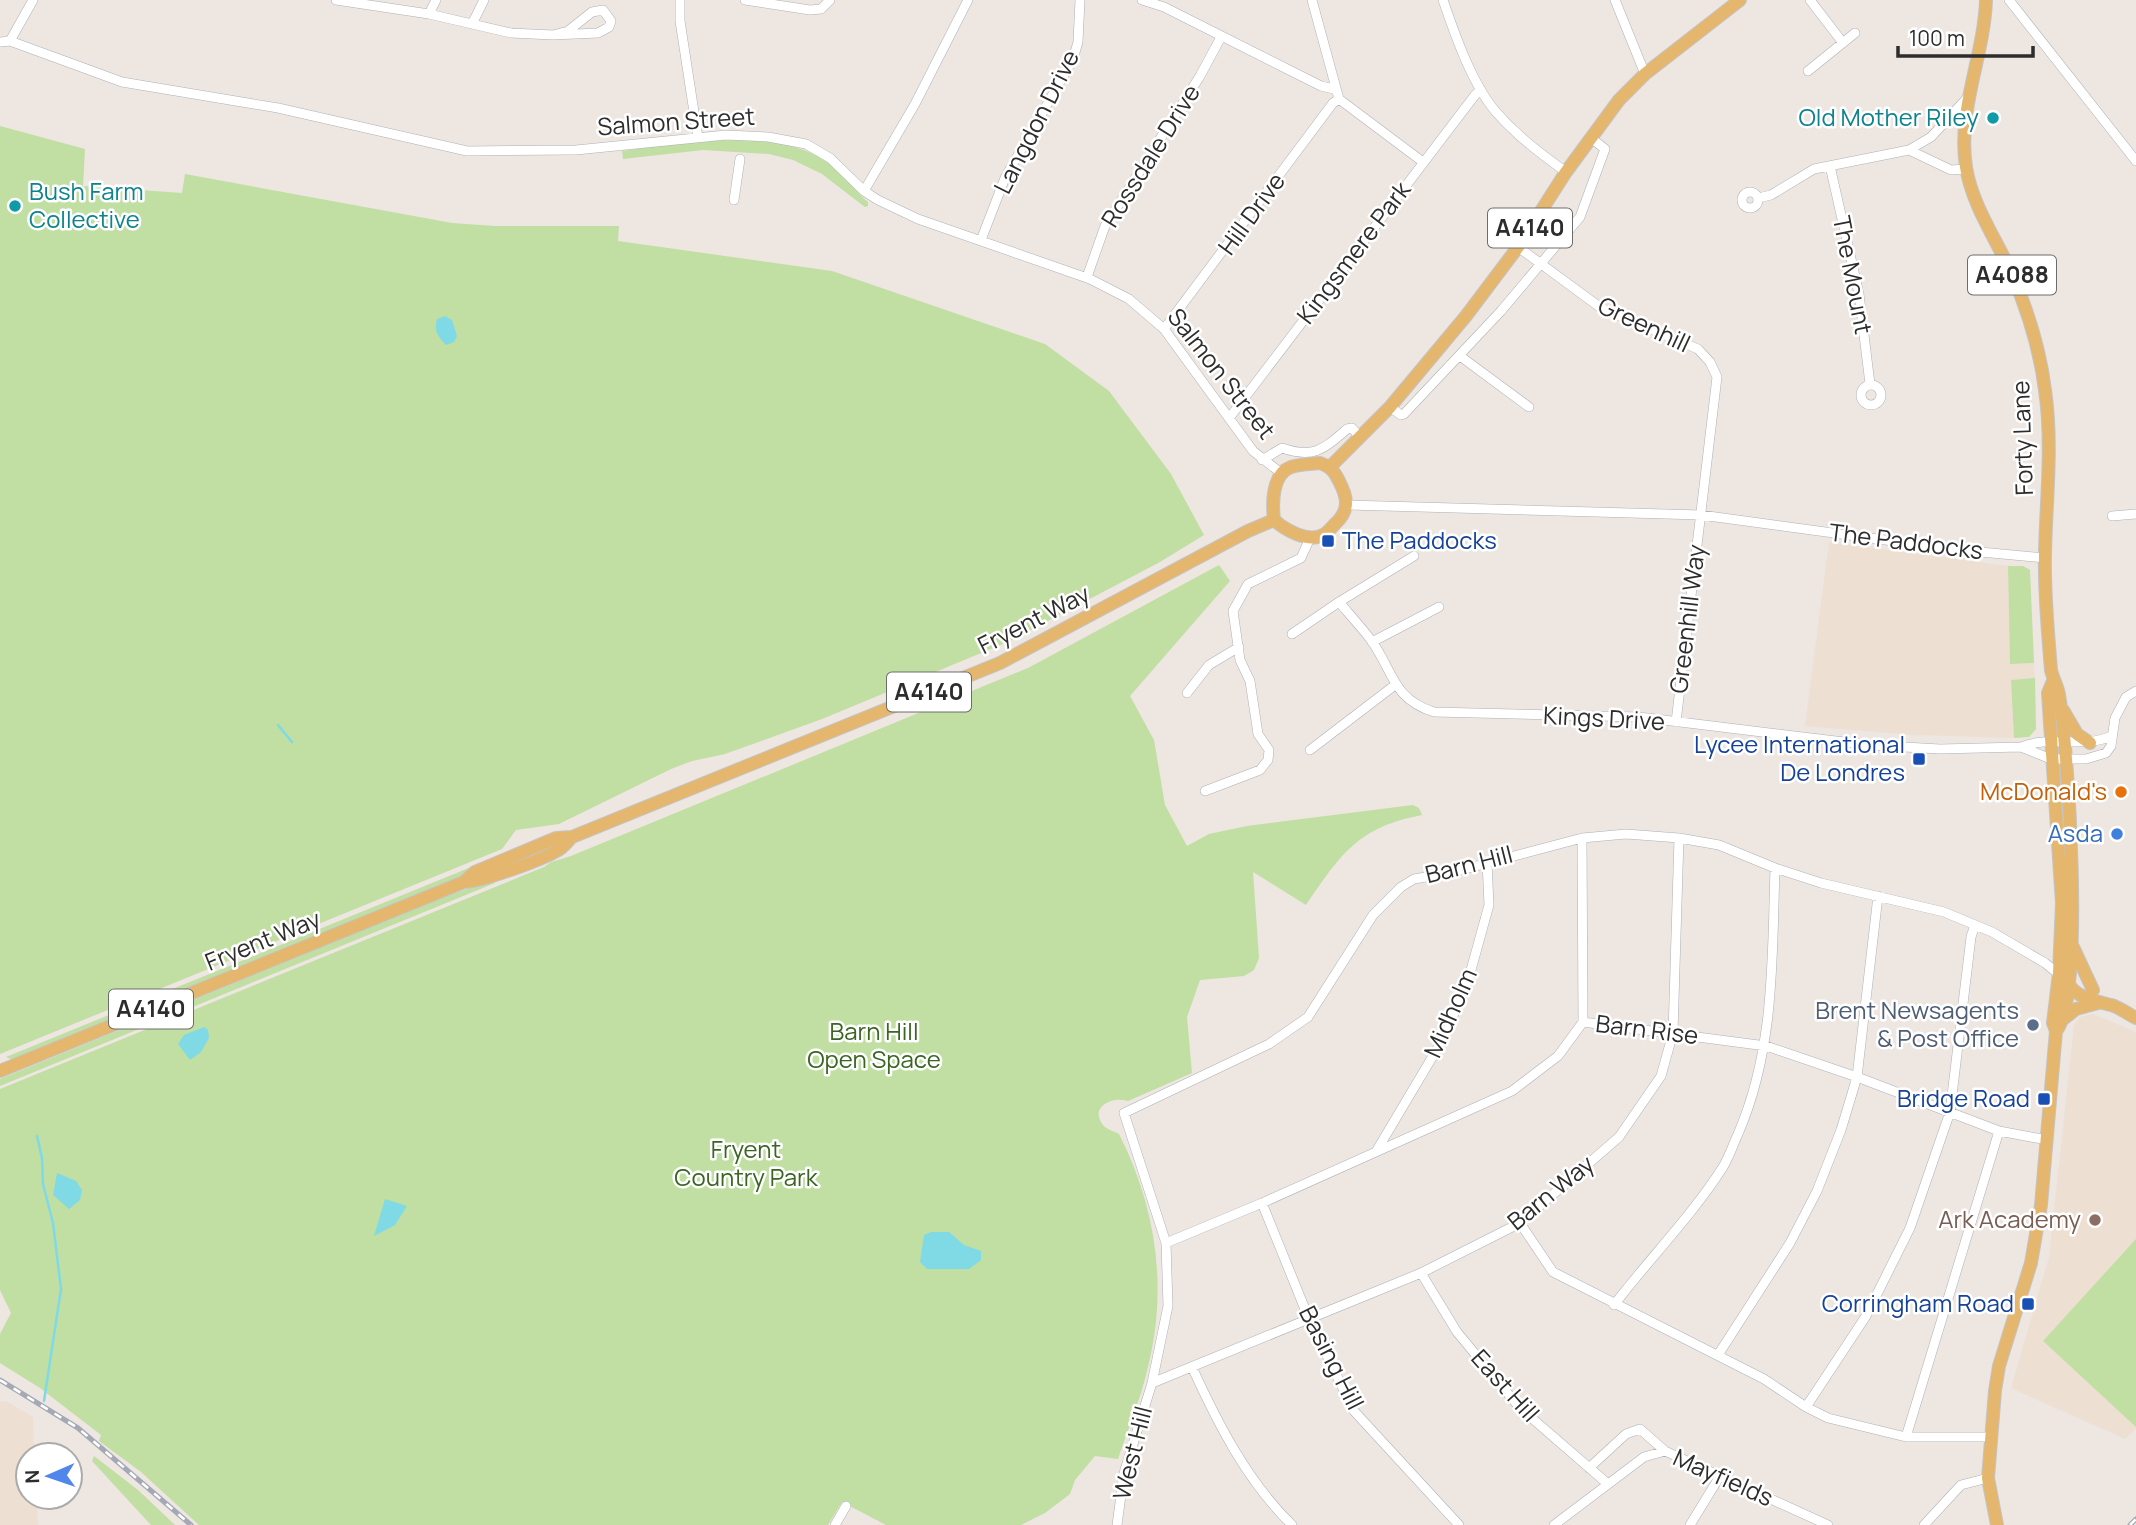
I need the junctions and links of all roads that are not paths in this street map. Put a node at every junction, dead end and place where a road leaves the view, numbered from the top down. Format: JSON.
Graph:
{"nodes":[{"id":1,"x":33,"y":0,"type":"edge"},
{"id":2,"x":339,"y":0,"type":"edge"},
{"id":3,"x":436,"y":0,"type":"edge"},
{"id":4,"x":484,"y":0,"type":"edge"},
{"id":5,"x":680,"y":0,"type":"edge"},
{"id":6,"x":745,"y":0,"type":"edge"},
{"id":7,"x":830,"y":0,"type":"edge"},
{"id":8,"x":968,"y":0,"type":"edge"},
{"id":9,"x":1080,"y":0,"type":"edge"},
{"id":10,"x":1142,"y":0,"type":"edge"},
{"id":11,"x":1312,"y":0,"type":"edge"},
{"id":12,"x":1443,"y":0,"type":"edge"},
{"id":13,"x":1615,"y":0,"type":"edge"},
{"id":14,"x":1740,"y":0,"type":"edge"},
{"id":15,"x":1810,"y":0,"type":"edge"},
{"id":16,"x":1986,"y":0,"type":"edge"},
{"id":17,"x":2009,"y":0,"type":"edge"},
{"id":18,"x":429,"y":14,"type":"junction"},
{"id":19,"x":472,"y":24,"type":"junction"},
{"id":20,"x":1855,"y":33,"type":"dead end"},
{"id":21,"x":553,"y":35,"type":"junction"},
{"id":22,"x":1221,"y":37,"type":"junction"},
{"id":23,"x":5,"y":41,"type":"edge"},
{"id":24,"x":1843,"y":43,"type":"junction"},
{"id":25,"x":1808,"y":71,"type":"dead end"},
{"id":26,"x":1645,"y":74,"type":"junction"},
{"id":27,"x":1334,"y":89,"type":"junction"},
{"id":28,"x":1481,"y":90,"type":"junction"},
{"id":29,"x":1969,"y":96,"type":"junction"},
{"id":30,"x":1339,"y":99,"type":"junction"},
{"id":31,"x":698,"y":138,"type":"junction"},
{"id":32,"x":1591,"y":138,"type":"junction"},
{"id":33,"x":1909,"y":150,"type":"junction"},
{"id":34,"x":740,"y":159,"type":"dead end"},
{"id":35,"x":2136,"y":160,"type":"edge"},
{"id":36,"x":1423,"y":162,"type":"junction"},
{"id":37,"x":1830,"y":166,"type":"junction"},
{"id":38,"x":1966,"y":169,"type":"junction"},
{"id":39,"x":1566,"y":172,"type":"junction"},
{"id":40,"x":864,"y":191,"type":"junction"},
{"id":41,"x":1758,"y":198,"type":"dead end"},
{"id":42,"x":734,"y":200,"type":"dead end"},
{"id":43,"x":981,"y":240,"type":"junction"},
{"id":44,"x":1518,"y":247,"type":"junction"},
{"id":45,"x":1541,"y":262,"type":"junction"},
{"id":46,"x":1087,"y":278,"type":"junction"},
{"id":47,"x":1164,"y":329,"type":"junction"},
{"id":48,"x":1460,"y":356,"type":"junction"},
{"id":49,"x":1870,"y":384,"type":"dead end"},
{"id":50,"x":1390,"y":407,"type":"junction"},
{"id":51,"x":1530,"y":407,"type":"dead end"},
{"id":52,"x":1230,"y":417,"type":"junction"},
{"id":53,"x":1359,"y":436,"type":"junction"},
{"id":54,"x":1262,"y":460,"type":"junction"},
{"id":55,"x":1330,"y":467,"type":"junction"},
{"id":56,"x":1281,"y":473,"type":"junction"},
{"id":57,"x":1348,"y":505,"type":"junction"},
{"id":58,"x":2136,"y":514,"type":"edge"},
{"id":59,"x":1701,"y":515,"type":"junction"},
{"id":60,"x":2112,"y":516,"type":"dead end"},
{"id":61,"x":1274,"y":520,"type":"junction"},
{"id":62,"x":1310,"y":538,"type":"junction"},
{"id":63,"x":1414,"y":556,"type":"dead end"},
{"id":64,"x":2045,"y":558,"type":"junction"},
{"id":65,"x":1339,"y":602,"type":"junction"},
{"id":66,"x":1439,"y":607,"type":"dead end"},
{"id":67,"x":1292,"y":634,"type":"dead end"},
{"id":68,"x":1372,"y":642,"type":"junction"},
{"id":69,"x":1239,"y":647,"type":"junction"},
{"id":70,"x":2053,"y":681,"type":"junction"},
{"id":71,"x":1395,"y":685,"type":"junction"},
{"id":72,"x":2136,"y":691,"type":"edge"},
{"id":73,"x":1187,"y":693,"type":"dead end"},
{"id":74,"x":2060,"y":707,"type":"junction"},
{"id":75,"x":1676,"y":722,"type":"junction"},
{"id":76,"x":2112,"y":736,"type":"junction"},
{"id":77,"x":2050,"y":741,"type":"junction"},
{"id":78,"x":2065,"y":743,"type":"junction"},
{"id":79,"x":2090,"y":743,"type":"junction"},
{"id":80,"x":2021,"y":747,"type":"junction"},
{"id":81,"x":1310,"y":750,"type":"dead end"},
{"id":82,"x":2051,"y":759,"type":"junction"},
{"id":83,"x":2066,"y":759,"type":"junction"},
{"id":84,"x":1205,"y":791,"type":"dead end"},
{"id":85,"x":1582,"y":838,"type":"junction"},
{"id":86,"x":1679,"y":838,"type":"junction"},
{"id":87,"x":1487,"y":862,"type":"junction"},
{"id":88,"x":1775,"y":868,"type":"junction"},
{"id":89,"x":1878,"y":896,"type":"junction"},
{"id":90,"x":1975,"y":925,"type":"junction"},
{"id":91,"x":2071,"y":940,"type":"junction"},
{"id":92,"x":2063,"y":978,"type":"junction"},
{"id":93,"x":2093,"y":990,"type":"junction"},
{"id":94,"x":2104,"y":1004,"type":"junction"},
{"id":95,"x":2136,"y":1018,"type":"edge"},
{"id":96,"x":1583,"y":1022,"type":"junction"},
{"id":97,"x":2059,"y":1025,"type":"junction"},
{"id":98,"x":1673,"y":1033,"type":"junction"},
{"id":99,"x":1766,"y":1046,"type":"junction"},
{"id":100,"x":0,"y":1071,"type":"edge"},
{"id":101,"x":1857,"y":1077,"type":"junction"},
{"id":102,"x":1950,"y":1112,"type":"junction"},
{"id":103,"x":1999,"y":1131,"type":"junction"},
{"id":104,"x":2047,"y":1140,"type":"junction"},
{"id":105,"x":1377,"y":1152,"type":"junction"},
{"id":106,"x":1262,"y":1203,"type":"junction"},
{"id":107,"x":1520,"y":1223,"type":"junction"},
{"id":108,"x":1166,"y":1244,"type":"junction"},
{"id":109,"x":1421,"y":1273,"type":"junction"},
{"id":110,"x":1614,"y":1305,"type":"junction"},
{"id":111,"x":1309,"y":1319,"type":"junction"},
{"id":112,"x":1718,"y":1355,"type":"junction"},
{"id":113,"x":1192,"y":1367,"type":"junction"},
{"id":114,"x":1152,"y":1382,"type":"junction"},
{"id":115,"x":1806,"y":1408,"type":"junction"},
{"id":116,"x":1906,"y":1437,"type":"junction"},
{"id":117,"x":1989,"y":1437,"type":"junction"},
{"id":118,"x":1665,"y":1451,"type":"junction"},
{"id":119,"x":1589,"y":1468,"type":"junction"},
{"id":120,"x":1720,"y":1476,"type":"junction"},
{"id":121,"x":1988,"y":1478,"type":"junction"},
{"id":122,"x":1608,"y":1485,"type":"junction"},
{"id":123,"x":846,"y":1506,"type":"dead end"},
{"id":124,"x":835,"y":1525,"type":"edge"},
{"id":125,"x":1117,"y":1525,"type":"edge"},
{"id":126,"x":1292,"y":1525,"type":"edge"},
{"id":127,"x":1459,"y":1525,"type":"edge"},
{"id":128,"x":1553,"y":1525,"type":"edge"},
{"id":129,"x":1690,"y":1525,"type":"edge"},
{"id":130,"x":1828,"y":1525,"type":"edge"},
{"id":131,"x":1924,"y":1525,"type":"edge"},
{"id":132,"x":1997,"y":1525,"type":"edge"}],
"edges":[{"from":1,"to":23,"type":"street"},
{"from":2,"to":18,"type":"street"},
{"from":3,"to":18,"type":"street"},
{"from":4,"to":19,"type":"street"},
{"from":5,"to":31,"type":"street"},
{"from":6,"to":7,"type":"street"},
{"from":8,"to":40,"type":"street"},
{"from":9,"to":43,"type":"street","name":"Langdon Drive"},
{"from":10,"to":22,"type":"street"},
{"from":11,"to":27,"type":"street"},
{"from":12,"to":28,"type":"street"},
{"from":13,"to":26,"type":"street"},
{"from":14,"to":26,"type":"main road","number":"A4140"},
{"from":15,"to":24,"type":"street"},
{"from":16,"to":29,"type":"main road","name":"Forty Lane","number":"A4088"},
{"from":17,"to":35,"type":"street"},
{"from":18,"to":19,"type":"street"},
{"from":19,"to":21,"type":"street"},
{"from":20,"to":24,"type":"street"},
{"from":21,"to":21,"type":"street"},
{"from":22,"to":27,"type":"street"},
{"from":22,"to":46,"type":"street","name":"Rossdale Drive"},
{"from":23,"to":31,"type":"street","name":"Salmon Street"},
{"from":24,"to":25,"type":"street"},
{"from":26,"to":32,"type":"main road","number":"A4140"},
{"from":27,"to":30,"type":"street"},
{"from":28,"to":36,"type":"street","name":"Kingsmere Park"},
{"from":28,"to":39,"type":"street"},
{"from":29,"to":33,"type":"street"},
{"from":29,"to":38,"type":"main road","name":"Forty Lane","number":"A4088"},
{"from":30,"to":36,"type":"street"},
{"from":30,"to":47,"type":"street","name":"Hill Drive"},
{"from":31,"to":40,"type":"street","name":"Salmon Street"},
{"from":32,"to":39,"type":"main road","number":"A4140"},
{"from":32,"to":45,"type":"street"},
{"from":33,"to":37,"type":"street"},
{"from":33,"to":38,"type":"street"},
{"from":34,"to":42,"type":"street"},
{"from":36,"to":52,"type":"street","name":"Kingsmere Park"},
{"from":37,"to":41,"type":"street"},
{"from":37,"to":49,"type":"street","name":"The Mount"},
{"from":38,"to":64,"type":"main road","name":"Forty Lane","number":"A4088"},
{"from":39,"to":44,"type":"main road","number":"A4140"},
{"from":40,"to":43,"type":"street","name":"Salmon Street"},
{"from":43,"to":46,"type":"street","name":"Salmon Street"},
{"from":44,"to":45,"type":"street","name":"Greenhill"},
{"from":44,"to":50,"type":"main road","number":"A4140"},
{"from":45,"to":48,"type":"street"},
{"from":45,"to":59,"type":"street","name":"Greenhill"},
{"from":46,"to":47,"type":"street","name":"Salmon Street"},
{"from":47,"to":52,"type":"street","name":"Salmon Street"},
{"from":48,"to":50,"type":"street"},
{"from":48,"to":51,"type":"street"},
{"from":50,"to":53,"type":"main road","number":"A4140"},
{"from":52,"to":54,"type":"street","name":"Salmon Street"},
{"from":53,"to":54,"type":"street"},
{"from":53,"to":55,"type":"main road","number":"A4140"},
{"from":54,"to":56,"type":"street","name":"Salmon Street"},
{"from":55,"to":56,"type":"main road"},
{"from":55,"to":57,"type":"main road"},
{"from":56,"to":61,"type":"main road"},
{"from":57,"to":59,"type":"street","name":"The Paddocks"},
{"from":57,"to":62,"type":"main road"},
{"from":58,"to":60,"type":"street"},
{"from":59,"to":64,"type":"street","name":"The Paddocks"},
{"from":59,"to":75,"type":"street","name":"Greenhill Way"},
{"from":61,"to":62,"type":"main road"},
{"from":61,"to":100,"type":"main road","name":"Fryent Way","number":"A4140"},
{"from":62,"to":69,"type":"street"},
{"from":63,"to":65,"type":"street"},
{"from":64,"to":70,"type":"main road","name":"Forty Lane","number":"A4088"},
{"from":65,"to":67,"type":"street"},
{"from":65,"to":68,"type":"street","name":"Kings Drive"},
{"from":66,"to":68,"type":"street"},
{"from":68,"to":71,"type":"street","name":"Kings Drive"},
{"from":69,"to":73,"type":"street"},
{"from":69,"to":84,"type":"street"},
{"from":70,"to":74,"type":"main road"},
{"from":70,"to":77,"type":"main road"},
{"from":71,"to":75,"type":"street","name":"Kings Drive"},
{"from":71,"to":81,"type":"street"},
{"from":72,"to":76,"type":"street"},
{"from":74,"to":78,"type":"main road"},
{"from":74,"to":79,"type":"main road"},
{"from":75,"to":80,"type":"street","name":"Kings Drive"},
{"from":76,"to":79,"type":"street"},
{"from":76,"to":83,"type":"street"},
{"from":77,"to":78,"type":"street"},
{"from":77,"to":80,"type":"street"},
{"from":77,"to":82,"type":"main road"},
{"from":78,"to":79,"type":"street"},
{"from":78,"to":83,"type":"main road"},
{"from":80,"to":82,"type":"street"},
{"from":82,"to":83,"type":"street"},
{"from":82,"to":92,"type":"main road"},
{"from":83,"to":91,"type":"main road"},
{"from":85,"to":86,"type":"street","name":"Barn Hill"},
{"from":85,"to":87,"type":"street","name":"Barn Hill"},
{"from":85,"to":96,"type":"street"},
{"from":86,"to":88,"type":"street","name":"Barn Hill"},
{"from":86,"to":98,"type":"street","name":"Barn Way"},
{"from":87,"to":105,"type":"street","name":"Midholm"},
{"from":87,"to":108,"type":"street","name":"Barn Hill"},
{"from":88,"to":89,"type":"street","name":"Barn Hill"},
{"from":88,"to":99,"type":"street"},
{"from":89,"to":90,"type":"street","name":"Barn Hill"},
{"from":89,"to":101,"type":"street"},
{"from":90,"to":92,"type":"street","name":"Barn Hill"},
{"from":90,"to":102,"type":"street"},
{"from":91,"to":92,"type":"main road"},
{"from":91,"to":93,"type":"main road"},
{"from":92,"to":93,"type":"main road"},
{"from":92,"to":94,"type":"main road"},
{"from":92,"to":97,"type":"main road"},
{"from":93,"to":94,"type":"main road"},
{"from":94,"to":95,"type":"main road"},
{"from":94,"to":97,"type":"main road"},
{"from":96,"to":98,"type":"street","name":"Barn Rise"},
{"from":96,"to":105,"type":"street","name":"Barn Rise"},
{"from":97,"to":104,"type":"main road"},
{"from":98,"to":99,"type":"street","name":"Barn Rise"},
{"from":98,"to":107,"type":"street","name":"Barn Way"},
{"from":99,"to":101,"type":"street","name":"Barn Rise"},
{"from":99,"to":110,"type":"street"},
{"from":101,"to":102,"type":"street","name":"Barn Rise"},
{"from":101,"to":112,"type":"street"},
{"from":102,"to":103,"type":"street","name":"Barn Rise"},
{"from":102,"to":115,"type":"street"},
{"from":103,"to":104,"type":"street","name":"Barn Rise"},
{"from":103,"to":116,"type":"street"},
{"from":104,"to":117,"type":"main road"},
{"from":105,"to":106,"type":"street","name":"Barn Rise"},
{"from":106,"to":108,"type":"street","name":"Barn Rise"},
{"from":106,"to":111,"type":"street","name":"Basing Hill"},
{"from":107,"to":109,"type":"street","name":"Barn Way"},
{"from":107,"to":110,"type":"street"},
{"from":108,"to":114,"type":"street","name":"Barn Hill"},
{"from":109,"to":111,"type":"street","name":"Barn Way"},
{"from":109,"to":119,"type":"street","name":"East Hill"},
{"from":110,"to":112,"type":"street"},
{"from":111,"to":113,"type":"street","name":"Barn Way"},
{"from":111,"to":127,"type":"street","name":"Basing Hill"},
{"from":112,"to":115,"type":"street"},
{"from":113,"to":114,"type":"street","name":"Barn Way"},
{"from":113,"to":126,"type":"street"},
{"from":114,"to":125,"type":"street","name":"West Hill"},
{"from":115,"to":116,"type":"street"},
{"from":116,"to":117,"type":"street"},
{"from":117,"to":121,"type":"main road"},
{"from":118,"to":119,"type":"street"},
{"from":118,"to":120,"type":"street","name":"Mayfields"},
{"from":118,"to":122,"type":"street","name":"Mayfields"},
{"from":119,"to":122,"type":"street","name":"East Hill"},
{"from":120,"to":129,"type":"street"},
{"from":120,"to":130,"type":"street","name":"Mayfields"},
{"from":121,"to":131,"type":"street"},
{"from":121,"to":132,"type":"main road"},
{"from":122,"to":128,"type":"street","name":"Mayfields"},
{"from":123,"to":124,"type":"street"}]}
